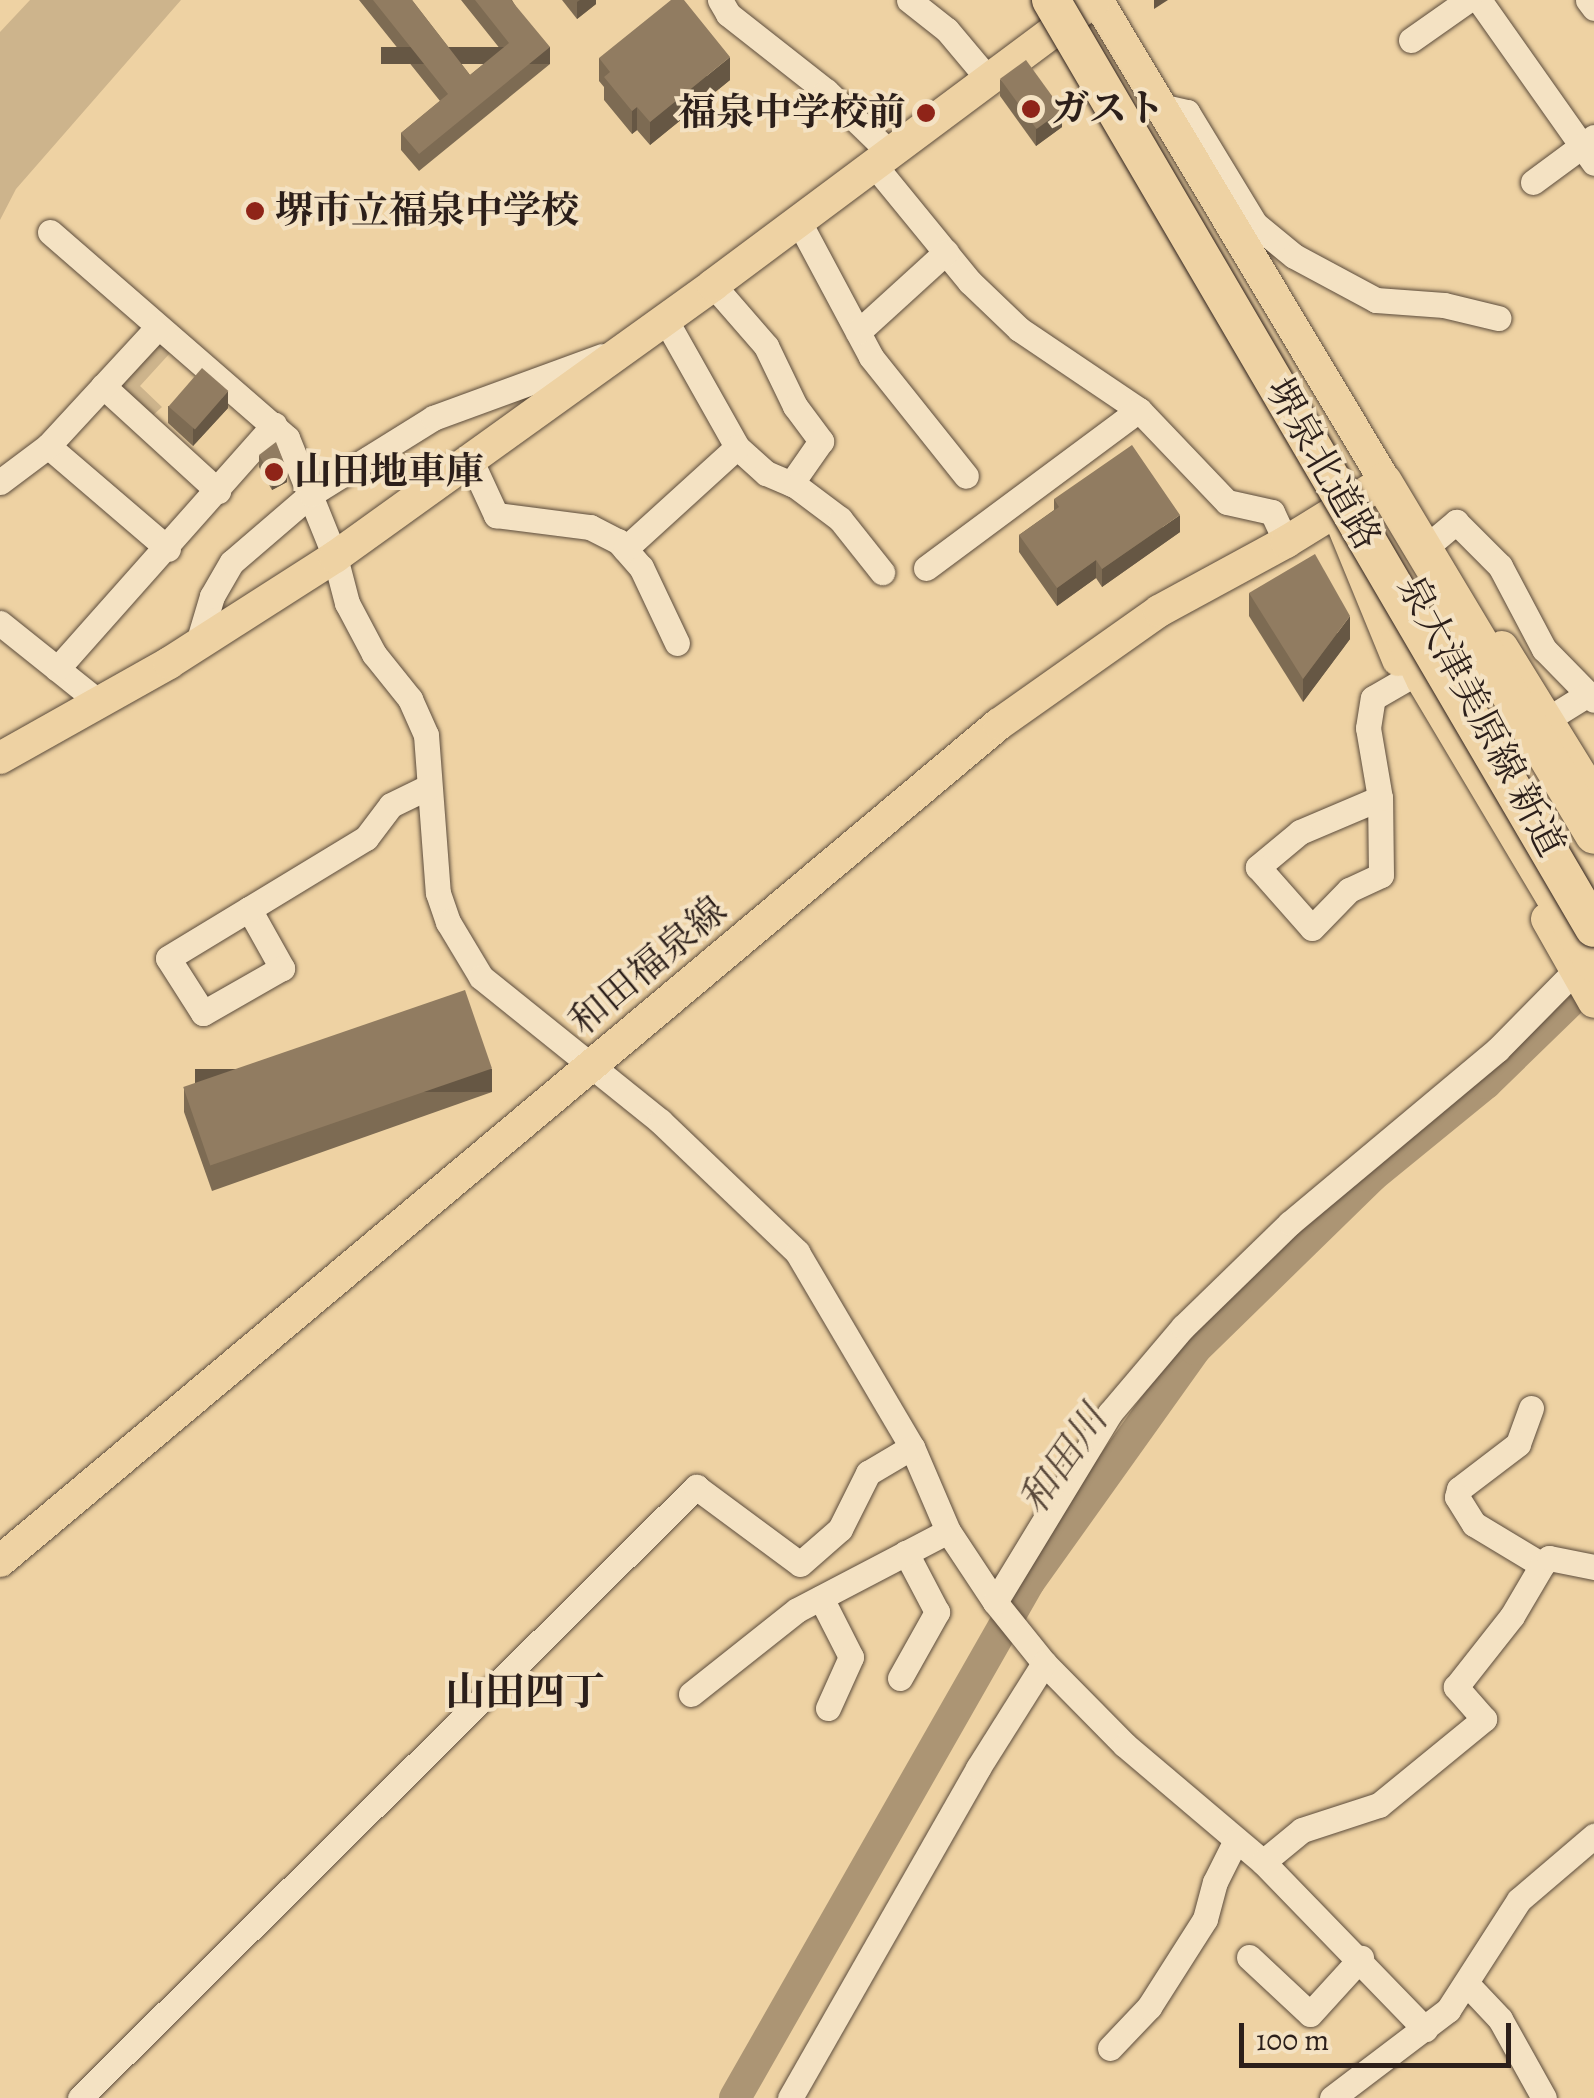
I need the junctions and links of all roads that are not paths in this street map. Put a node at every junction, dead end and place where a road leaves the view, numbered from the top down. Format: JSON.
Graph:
{"nodes":[{"id":1,"x":720,"y":0,"type":"edge"},
{"id":2,"x":909,"y":0,"type":"edge"},
{"id":3,"x":1033,"y":0,"type":"edge"},
{"id":4,"x":1081,"y":0,"type":"edge"},
{"id":5,"x":1097,"y":0,"type":"edge"},
{"id":6,"x":1468,"y":0,"type":"edge"},
{"id":7,"x":1478,"y":0,"type":"edge"},
{"id":8,"x":1588,"y":0,"type":"edge"},
{"id":9,"x":1594,"y":8,"type":"edge"},
{"id":10,"x":1052,"y":17,"type":"edge"},
{"id":11,"x":1410,"y":40,"type":"dead end"},
{"id":12,"x":989,"y":80,"type":"junction"},
{"id":13,"x":1160,"y":106,"type":"junction"},
{"id":14,"x":1590,"y":148,"type":"edge"},
{"id":15,"x":883,"y":160,"type":"junction"},
{"id":16,"x":1533,"y":182,"type":"dead end"},
{"id":17,"x":799,"y":222,"type":"junction"},
{"id":18,"x":50,"y":232,"type":"dead end"},
{"id":19,"x":946,"y":252,"type":"junction"},
{"id":20,"x":713,"y":285,"type":"junction"},
{"id":21,"x":1498,"y":318,"type":"dead end"},
{"id":22,"x":665,"y":319,"type":"junction"},
{"id":23,"x":158,"y":327,"type":"junction"},
{"id":24,"x":858,"y":332,"type":"junction"},
{"id":25,"x":625,"y":348,"type":"junction"},
{"id":26,"x":104,"y":386,"type":"junction"},
{"id":27,"x":1139,"y":410,"type":"junction"},
{"id":28,"x":274,"y":425,"type":"junction"},
{"id":29,"x":48,"y":446,"type":"junction"},
{"id":30,"x":737,"y":447,"type":"junction"},
{"id":31,"x":471,"y":461,"type":"junction"},
{"id":32,"x":966,"y":476,"type":"dead end"},
{"id":33,"x":0,"y":482,"type":"edge"},
{"id":34,"x":1383,"y":482,"type":"junction"},
{"id":35,"x":791,"y":484,"type":"junction"},
{"id":36,"x":218,"y":490,"type":"junction"},
{"id":37,"x":311,"y":494,"type":"junction"},
{"id":38,"x":1338,"y":512,"type":"junction"},
{"id":39,"x":1286,"y":542,"type":"junction"},
{"id":40,"x":1431,"y":543,"type":"junction"},
{"id":41,"x":168,"y":549,"type":"junction"},
{"id":42,"x":625,"y":549,"type":"junction"},
{"id":43,"x":334,"y":557,"type":"junction"},
{"id":44,"x":926,"y":568,"type":"dead end"},
{"id":45,"x":882,"y":572,"type":"dead end"},
{"id":46,"x":0,"y":623,"type":"edge"},
{"id":47,"x":677,"y":644,"type":"dead end"},
{"id":48,"x":197,"y":646,"type":"junction"},
{"id":49,"x":57,"y":669,"type":"junction"},
{"id":50,"x":1416,"y":678,"type":"junction"},
{"id":51,"x":1591,"y":697,"type":"edge"},
{"id":52,"x":100,"y":703,"type":"junction"},
{"id":53,"x":1548,"y":720,"type":"junction"},
{"id":54,"x":0,"y":758,"type":"edge"},
{"id":55,"x":428,"y":787,"type":"junction"},
{"id":56,"x":1594,"y":796,"type":"edge"},
{"id":57,"x":1380,"y":798,"type":"junction"},
{"id":58,"x":1594,"y":835,"type":"edge"},
{"id":59,"x":1594,"y":876,"type":"edge"},
{"id":60,"x":249,"y":908,"type":"junction"},
{"id":61,"x":1594,"y":928,"type":"edge"},
{"id":62,"x":1586,"y":978,"type":"edge"},
{"id":63,"x":588,"y":1067,"type":"junction"},
{"id":64,"x":1532,"y":1408,"type":"dead end"},
{"id":65,"x":912,"y":1448,"type":"junction"},
{"id":66,"x":948,"y":1531,"type":"junction"},
{"id":67,"x":906,"y":1553,"type":"junction"},
{"id":68,"x":0,"y":1561,"type":"edge"},
{"id":69,"x":1542,"y":1565,"type":"junction"},
{"id":70,"x":1594,"y":1567,"type":"edge"},
{"id":71,"x":820,"y":1598,"type":"junction"},
{"id":72,"x":999,"y":1606,"type":"junction"},
{"id":73,"x":1044,"y":1663,"type":"junction"},
{"id":74,"x":900,"y":1678,"type":"dead end"},
{"id":75,"x":691,"y":1694,"type":"dead end"},
{"id":76,"x":828,"y":1708,"type":"dead end"},
{"id":77,"x":1594,"y":1836,"type":"edge"},
{"id":78,"x":1236,"y":1842,"type":"junction"},
{"id":79,"x":1263,"y":1862,"type":"junction"},
{"id":80,"x":1249,"y":1957,"type":"dead end"},
{"id":81,"x":1360,"y":1958,"type":"junction"},
{"id":82,"x":1467,"y":1984,"type":"junction"},
{"id":83,"x":1424,"y":2030,"type":"junction"},
{"id":84,"x":1110,"y":2048,"type":"dead end"},
{"id":85,"x":80,"y":2098,"type":"edge"},
{"id":86,"x":790,"y":2098,"type":"edge"},
{"id":87,"x":1332,"y":2098,"type":"edge"},
{"id":88,"x":1544,"y":2098,"type":"edge"}],
"edges":[{"from":1,"to":15,"type":"street"},
{"from":2,"to":12,"type":"street"},
{"from":3,"to":10,"type":"main road"},
{"from":4,"to":59,"type":"highway","name":"堺泉北道路"},
{"from":5,"to":10,"type":"main road"},
{"from":5,"to":13,"type":"main road","name":"泉大津美原線 新道"},
{"from":6,"to":11,"type":"street"},
{"from":7,"to":14,"type":"street"},
{"from":8,"to":9,"type":"street"},
{"from":10,"to":12,"type":"main road"},
{"from":10,"to":38,"type":"main road"},
{"from":10,"to":61,"type":"highway","name":"堺泉北道路","bridge":true},
{"from":12,"to":15,"type":"main road"},
{"from":13,"to":21,"type":"street"},
{"from":13,"to":34,"type":"main road","name":"泉大津美原線 新道"},
{"from":14,"to":16,"type":"street"},
{"from":15,"to":17,"type":"main road"},
{"from":15,"to":19,"type":"street"},
{"from":17,"to":20,"type":"main road"},
{"from":17,"to":24,"type":"street"},
{"from":18,"to":23,"type":"street"},
{"from":19,"to":24,"type":"street"},
{"from":19,"to":27,"type":"street"},
{"from":20,"to":22,"type":"main road"},
{"from":20,"to":35,"type":"street"},
{"from":22,"to":25,"type":"main road"},
{"from":22,"to":30,"type":"street"},
{"from":23,"to":26,"type":"street"},
{"from":23,"to":28,"type":"street"},
{"from":24,"to":32,"type":"street"},
{"from":25,"to":31,"type":"main road"},
{"from":25,"to":37,"type":"street"},
{"from":26,"to":29,"type":"street"},
{"from":26,"to":36,"type":"street"},
{"from":27,"to":39,"type":"street"},
{"from":27,"to":44,"type":"street"},
{"from":28,"to":36,"type":"street"},
{"from":28,"to":37,"type":"street"},
{"from":29,"to":33,"type":"street"},
{"from":29,"to":41,"type":"street"},
{"from":30,"to":35,"type":"street"},
{"from":30,"to":42,"type":"street"},
{"from":31,"to":42,"type":"street"},
{"from":31,"to":43,"type":"main road"},
{"from":34,"to":38,"type":"main road","name":"和田福泉線"},
{"from":34,"to":40,"type":"main road","name":"泉大津美原線 新道"},
{"from":34,"to":58,"type":"highway"},
{"from":35,"to":45,"type":"street"},
{"from":36,"to":41,"type":"street"},
{"from":37,"to":43,"type":"street"},
{"from":37,"to":48,"type":"street"},
{"from":38,"to":39,"type":"main road","name":"和田福泉線"},
{"from":38,"to":50,"type":"highway"},
{"from":39,"to":63,"type":"main road","name":"和田福泉線"},
{"from":40,"to":51,"type":"street"},
{"from":40,"to":53,"type":"main road","name":"泉大津美原線 新道"},
{"from":41,"to":49,"type":"street"},
{"from":42,"to":47,"type":"street"},
{"from":43,"to":48,"type":"main road"},
{"from":43,"to":55,"type":"street"},
{"from":46,"to":49,"type":"street"},
{"from":48,"to":52,"type":"main road"},
{"from":49,"to":52,"type":"street"},
{"from":50,"to":57,"type":"street"},
{"from":50,"to":62,"type":"highway"},
{"from":51,"to":53,"type":"street"},
{"from":52,"to":54,"type":"main road"},
{"from":53,"to":56,"type":"main road","name":"泉大津美原線 新道"},
{"from":55,"to":60,"type":"street"},
{"from":55,"to":63,"type":"street"},
{"from":57,"to":57,"type":"street"},
{"from":60,"to":60,"type":"street"},
{"from":62,"to":72,"type":"street"},
{"from":63,"to":65,"type":"street"},
{"from":63,"to":68,"type":"main road","name":"和田福泉線"},
{"from":64,"to":69,"type":"street"},
{"from":65,"to":66,"type":"street"},
{"from":65,"to":85,"type":"street"},
{"from":66,"to":67,"type":"street"},
{"from":66,"to":72,"type":"street"},
{"from":67,"to":71,"type":"street"},
{"from":67,"to":74,"type":"street"},
{"from":69,"to":70,"type":"street"},
{"from":69,"to":79,"type":"street"},
{"from":71,"to":75,"type":"street"},
{"from":71,"to":76,"type":"street"},
{"from":72,"to":73,"type":"street"},
{"from":73,"to":78,"type":"street"},
{"from":73,"to":86,"type":"street"},
{"from":77,"to":82,"type":"street"},
{"from":78,"to":79,"type":"street"},
{"from":78,"to":84,"type":"street"},
{"from":79,"to":81,"type":"street"},
{"from":80,"to":81,"type":"street"},
{"from":81,"to":83,"type":"street"},
{"from":82,"to":83,"type":"street"},
{"from":82,"to":88,"type":"street"},
{"from":83,"to":87,"type":"street"}]}
